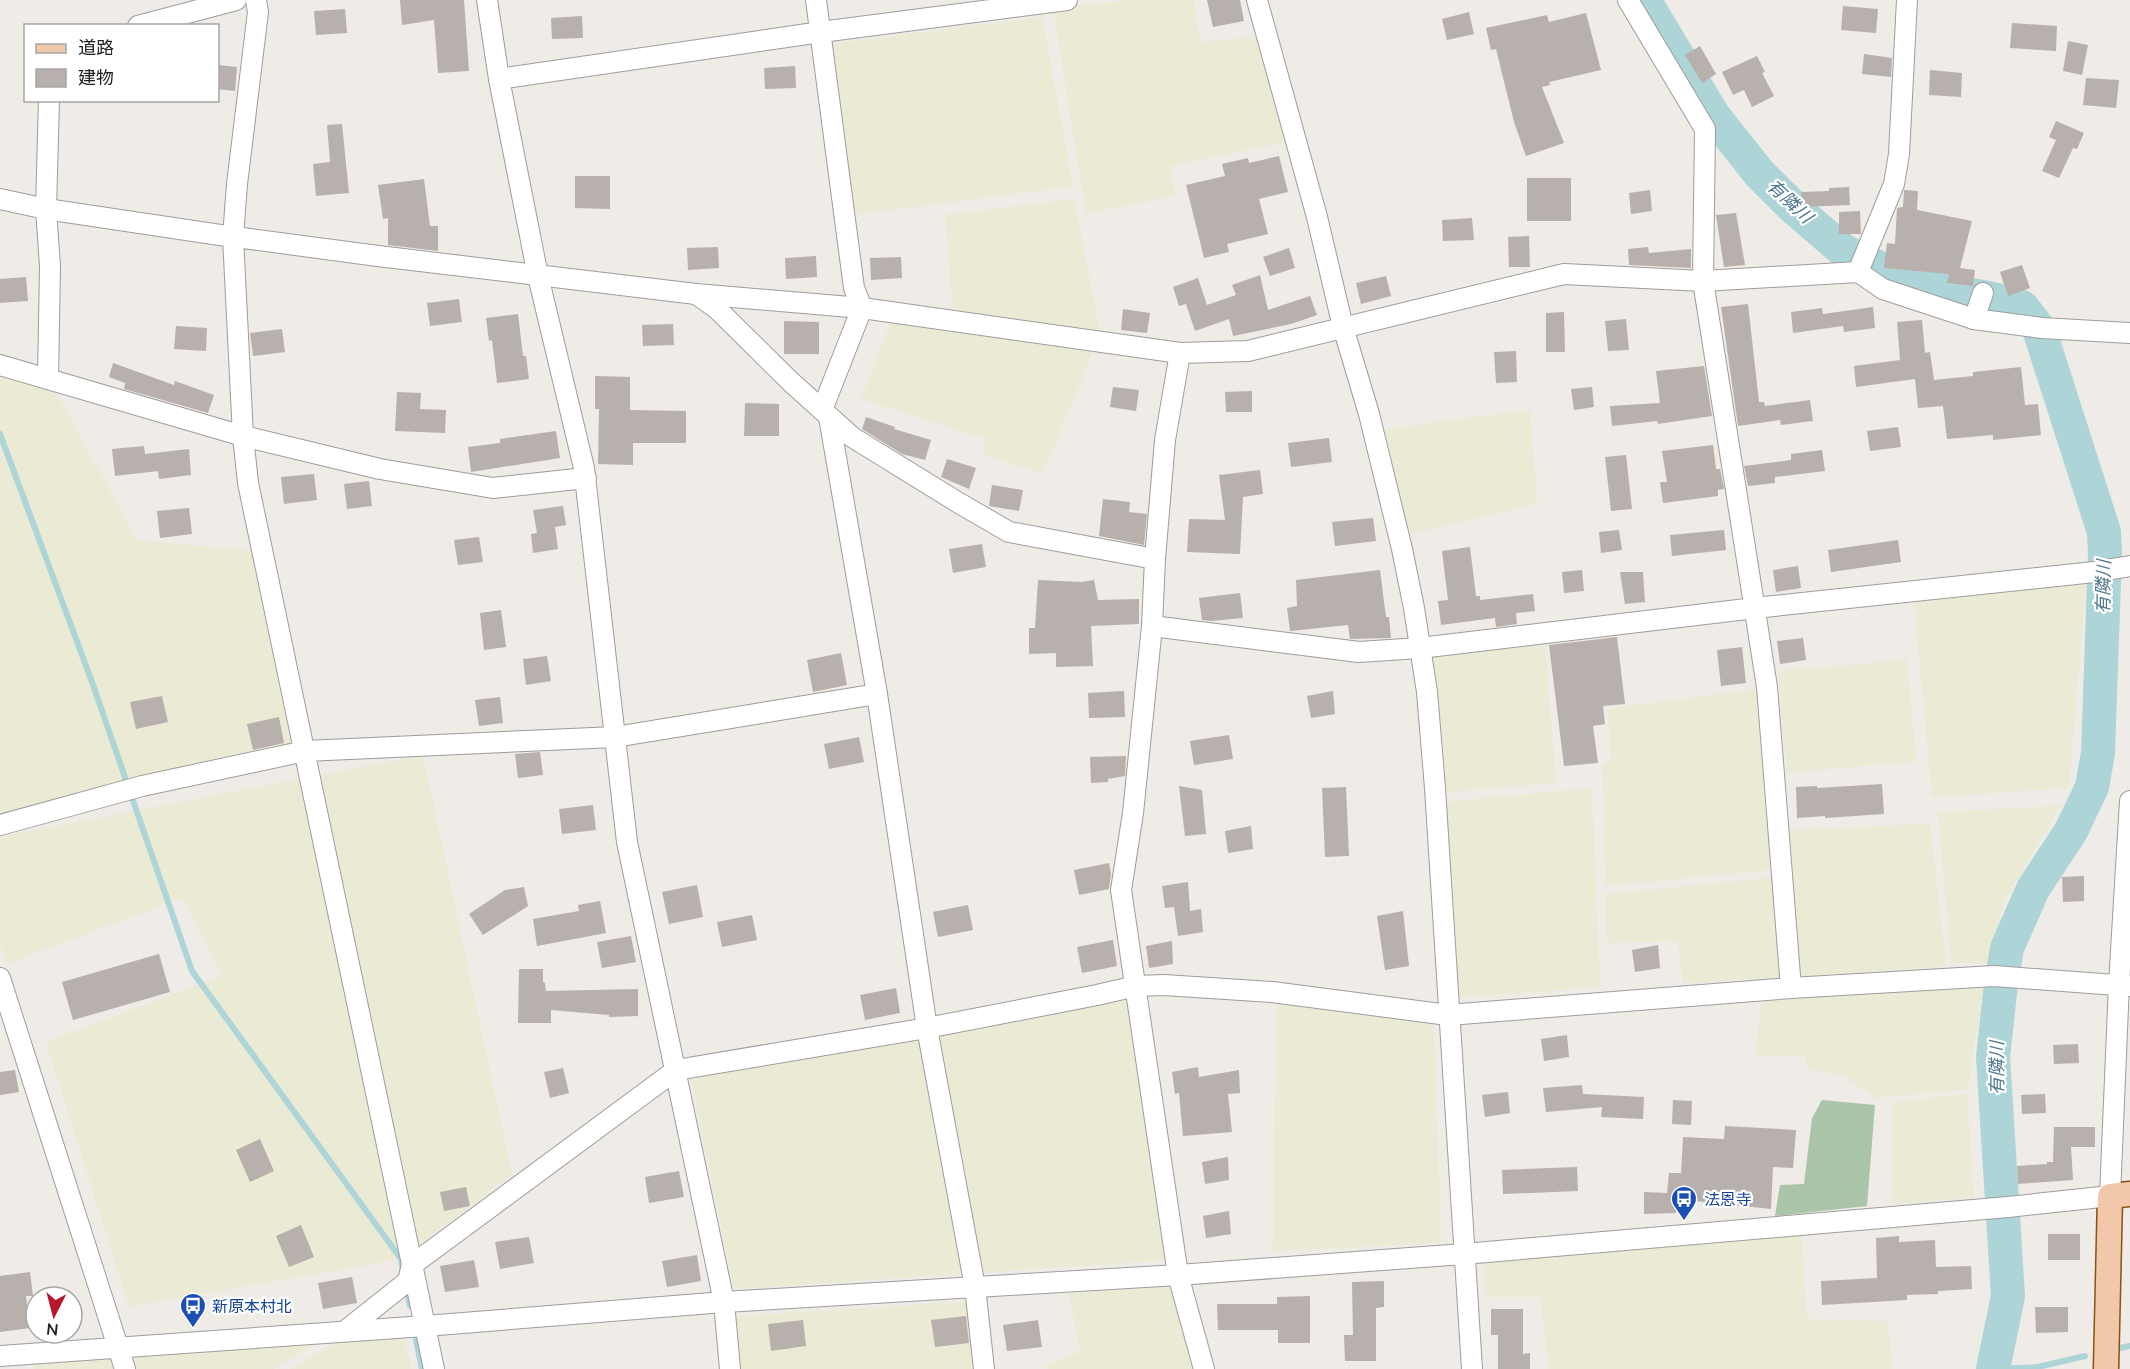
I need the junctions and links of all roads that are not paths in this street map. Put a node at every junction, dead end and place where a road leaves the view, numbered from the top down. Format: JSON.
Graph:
{"nodes":[{"id":1,"x":237,"y":0,"type":"edge"},
{"id":2,"x":256,"y":0,"type":"edge"},
{"id":3,"x":487,"y":0,"type":"edge"},
{"id":4,"x":816,"y":0,"type":"edge"},
{"id":5,"x":1067,"y":0,"type":"edge"},
{"id":6,"x":1257,"y":0,"type":"edge"},
{"id":7,"x":1628,"y":0,"type":"edge"},
{"id":8,"x":1907,"y":0,"type":"edge"},
{"id":9,"x":146,"y":24,"type":"edge"},
{"id":10,"x":821,"y":32,"type":"junction"},
{"id":11,"x":499,"y":79,"type":"junction"},
{"id":12,"x":49,"y":102,"type":"edge"},
{"id":13,"x":0,"y":199,"type":"edge"},
{"id":14,"x":46,"y":209,"type":"junction"},
{"id":15,"x":233,"y":237,"type":"junction"},
{"id":16,"x":1858,"y":271,"type":"junction"},
{"id":17,"x":538,"y":276,"type":"junction"},
{"id":18,"x":1702,"y":281,"type":"junction"},
{"id":19,"x":696,"y":294,"type":"junction"},
{"id":20,"x":862,"y":308,"type":"junction"},
{"id":21,"x":1343,"y":327,"type":"junction"},
{"id":22,"x":2130,"y":333,"type":"edge"},
{"id":23,"x":1180,"y":353,"type":"junction"},
{"id":24,"x":0,"y":364,"type":"edge"},
{"id":25,"x":48,"y":378,"type":"junction"},
{"id":26,"x":826,"y":413,"type":"junction"},
{"id":27,"x":243,"y":436,"type":"junction"},
{"id":28,"x":586,"y":478,"type":"junction"},
{"id":29,"x":1155,"y":559,"type":"junction"},
{"id":30,"x":2126,"y":566,"type":"edge"},
{"id":31,"x":1755,"y":608,"type":"junction"},
{"id":32,"x":1152,"y":626,"type":"junction"},
{"id":33,"x":1420,"y":648,"type":"junction"},
{"id":34,"x":877,"y":694,"type":"junction"},
{"id":35,"x":615,"y":737,"type":"junction"},
{"id":36,"x":305,"y":751,"type":"junction"},
{"id":37,"x":2130,"y":801,"type":"edge"},
{"id":38,"x":0,"y":825,"type":"edge"},
{"id":39,"x":0,"y":978,"type":"edge"},
{"id":40,"x":2124,"y":985,"type":"edge"},
{"id":41,"x":1136,"y":986,"type":"junction"},
{"id":42,"x":1791,"y":988,"type":"junction"},
{"id":43,"x":1448,"y":1015,"type":"junction"},
{"id":44,"x":927,"y":1028,"type":"junction"},
{"id":45,"x":676,"y":1070,"type":"junction"},
{"id":46,"x":2120,"y":1195,"type":"edge"},
{"id":47,"x":1464,"y":1254,"type":"junction"},
{"id":48,"x":1178,"y":1275,"type":"junction"},
{"id":49,"x":407,"y":1278,"type":"junction"},
{"id":50,"x":975,"y":1287,"type":"junction"},
{"id":51,"x":724,"y":1302,"type":"junction"},
{"id":52,"x":425,"y":1326,"type":"junction"},
{"id":53,"x":345,"y":1331,"type":"junction"},
{"id":54,"x":118,"y":1347,"type":"junction"},
{"id":55,"x":0,"y":1356,"type":"edge"},
{"id":56,"x":125,"y":1369,"type":"edge"},
{"id":57,"x":434,"y":1369,"type":"edge"},
{"id":58,"x":730,"y":1369,"type":"edge"},
{"id":59,"x":984,"y":1369,"type":"edge"},
{"id":60,"x":1204,"y":1369,"type":"edge"},
{"id":61,"x":1472,"y":1369,"type":"edge"},
{"id":62,"x":2106,"y":1369,"type":"edge"}],
"edges":[{"from":1,"to":9,"type":"street"},
{"from":2,"to":15,"type":"street"},
{"from":3,"to":11,"type":"street"},
{"from":4,"to":10,"type":"street"},
{"from":5,"to":10,"type":"street"},
{"from":6,"to":21,"type":"street"},
{"from":7,"to":18,"type":"street"},
{"from":8,"to":16,"type":"street"},
{"from":10,"to":11,"type":"street"},
{"from":10,"to":20,"type":"street"},
{"from":11,"to":17,"type":"street"},
{"from":12,"to":14,"type":"street"},
{"from":13,"to":14,"type":"street"},
{"from":14,"to":15,"type":"street"},
{"from":14,"to":25,"type":"street"},
{"from":15,"to":17,"type":"street"},
{"from":15,"to":27,"type":"street"},
{"from":16,"to":18,"type":"street"},
{"from":16,"to":22,"type":"street"},
{"from":17,"to":19,"type":"street"},
{"from":17,"to":28,"type":"street"},
{"from":18,"to":21,"type":"street"},
{"from":18,"to":31,"type":"street"},
{"from":19,"to":20,"type":"street"},
{"from":19,"to":26,"type":"street"},
{"from":20,"to":23,"type":"street"},
{"from":20,"to":26,"type":"street"},
{"from":21,"to":23,"type":"street"},
{"from":21,"to":33,"type":"street"},
{"from":23,"to":29,"type":"street"},
{"from":24,"to":25,"type":"street"},
{"from":25,"to":27,"type":"street"},
{"from":26,"to":29,"type":"street"},
{"from":26,"to":34,"type":"street"},
{"from":27,"to":28,"type":"street"},
{"from":27,"to":36,"type":"street"},
{"from":28,"to":35,"type":"street"},
{"from":29,"to":32,"type":"street"},
{"from":30,"to":31,"type":"street"},
{"from":31,"to":33,"type":"street"},
{"from":31,"to":42,"type":"street"},
{"from":32,"to":33,"type":"street"},
{"from":32,"to":41,"type":"street"},
{"from":33,"to":43,"type":"street"},
{"from":34,"to":35,"type":"street"},
{"from":34,"to":44,"type":"street"},
{"from":35,"to":36,"type":"street"},
{"from":35,"to":45,"type":"street"},
{"from":36,"to":38,"type":"street"},
{"from":36,"to":49,"type":"street"},
{"from":37,"to":40,"type":"street"},
{"from":39,"to":54,"type":"street"},
{"from":40,"to":42,"type":"street"},
{"from":40,"to":46,"type":"street"},
{"from":41,"to":43,"type":"street"},
{"from":41,"to":44,"type":"street"},
{"from":41,"to":48,"type":"street"},
{"from":42,"to":43,"type":"street"},
{"from":43,"to":47,"type":"street"},
{"from":44,"to":45,"type":"street"},
{"from":44,"to":50,"type":"street"},
{"from":45,"to":49,"type":"street"},
{"from":45,"to":51,"type":"street"},
{"from":46,"to":47,"type":"street"},
{"from":46,"to":62,"type":"main road"},
{"from":47,"to":48,"type":"street"},
{"from":47,"to":61,"type":"street"},
{"from":48,"to":50,"type":"street"},
{"from":48,"to":60,"type":"street"},
{"from":49,"to":52,"type":"street"},
{"from":49,"to":53,"type":"street"},
{"from":50,"to":51,"type":"street"},
{"from":50,"to":59,"type":"street"},
{"from":51,"to":52,"type":"street"},
{"from":51,"to":58,"type":"street"},
{"from":52,"to":53,"type":"street"},
{"from":52,"to":57,"type":"street"},
{"from":53,"to":54,"type":"street"},
{"from":54,"to":55,"type":"street"},
{"from":54,"to":56,"type":"street"}]}
